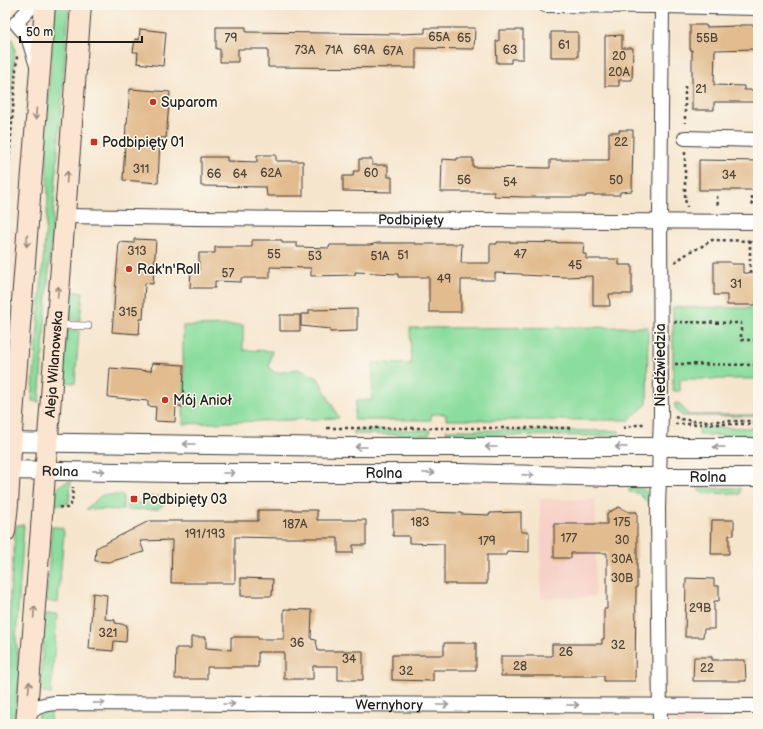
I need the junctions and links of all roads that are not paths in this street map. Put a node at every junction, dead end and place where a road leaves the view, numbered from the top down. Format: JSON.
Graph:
{"nodes":[{"id":1,"x":32,"y":5,"type":"edge"},
{"id":2,"x":45,"y":5,"type":"edge"},
{"id":3,"x":80,"y":5,"type":"edge"},
{"id":4,"x":545,"y":5,"type":"edge"},
{"id":5,"x":662,"y":6,"type":"edge"},
{"id":6,"x":758,"y":8,"type":"edge"},
{"id":7,"x":10,"y":22,"type":"edge"},
{"id":8,"x":39,"y":75,"type":"junction"},
{"id":9,"x":685,"y":138,"type":"dead end"},
{"id":10,"x":758,"y":140,"type":"edge"},
{"id":11,"x":64,"y":216,"type":"junction"},
{"id":12,"x":660,"y":222,"type":"junction"},
{"id":13,"x":758,"y":222,"type":"edge"},
{"id":14,"x":56,"y":325,"type":"junction"},
{"id":15,"x":88,"y":326,"type":"dead end"},
{"id":16,"x":8,"y":442,"type":"edge"},
{"id":17,"x":48,"y":442,"type":"junction"},
{"id":18,"x":660,"y":447,"type":"junction"},
{"id":19,"x":758,"y":447,"type":"edge"},
{"id":20,"x":7,"y":470,"type":"edge"},
{"id":21,"x":46,"y":471,"type":"junction"},
{"id":22,"x":658,"y":477,"type":"junction"},
{"id":23,"x":758,"y":477,"type":"edge"},
{"id":24,"x":5,"y":532,"type":"edge"},
{"id":25,"x":660,"y":705,"type":"junction"},
{"id":26,"x":758,"y":706,"type":"edge"},
{"id":27,"x":26,"y":721,"type":"edge"},
{"id":28,"x":660,"y":724,"type":"edge"}],
"edges":[{"from":1,"to":7,"type":"street"},
{"from":2,"to":8,"type":"main road"},
{"from":11,"to":3,"type":"main road","name":"Aleja Wilanowska","one_way":true},
{"from":4,"to":5,"type":"street"},
{"from":5,"to":6,"type":"street"},
{"from":5,"to":12,"type":"street","name":"Niedźwiedzia"},
{"from":7,"to":8,"type":"street"},
{"from":8,"to":16,"type":"main road","one_way":true},
{"from":9,"to":10,"type":"street"},
{"from":11,"to":12,"type":"street","name":"Podbipięty"},
{"from":14,"to":11,"type":"main road","name":"Aleja Wilanowska","one_way":true},
{"from":12,"to":13,"type":"street","name":"Podbipięty"},
{"from":12,"to":18,"type":"street","name":"Niedźwiedzia"},
{"from":14,"to":15,"type":"lane"},
{"from":14,"to":17,"type":"main road","name":"Aleja Wilanowska"},
{"from":16,"to":17,"type":"street","name":"Rolna"},
{"from":16,"to":20,"type":"main road"},
{"from":18,"to":17,"type":"street","name":"Rolna","one_way":true},
{"from":17,"to":21,"type":"main road","name":"Aleja Wilanowska"},
{"from":19,"to":18,"type":"street","name":"Rolna","one_way":true},
{"from":18,"to":22,"type":"street","name":"Niedźwiedzia"},
{"from":20,"to":21,"type":"street","name":"Rolna"},
{"from":20,"to":24,"type":"main road"},
{"from":21,"to":22,"type":"street","name":"Rolna","one_way":true},
{"from":27,"to":21,"type":"main road","name":"Aleja Wilanowska","one_way":true},
{"from":22,"to":23,"type":"street","name":"Rolna"},
{"from":22,"to":25,"type":"street","name":"Niedźwiedzia"},
{"from":25,"to":26,"type":"street","name":"Wernyhory"},
{"from":27,"to":25,"type":"street","name":"Wernyhory","one_way":true},
{"from":25,"to":28,"type":"street","name":"Niedźwiedzia"}]}
